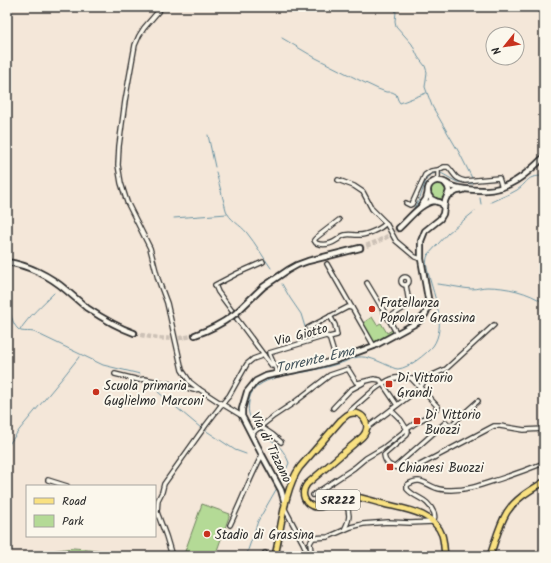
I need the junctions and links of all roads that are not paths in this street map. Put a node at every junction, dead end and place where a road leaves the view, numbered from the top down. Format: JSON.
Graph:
{"nodes":[{"id":1,"x":162,"y":7,"type":"edge"},
{"id":2,"x":544,"y":157,"type":"edge"},
{"id":3,"x":438,"y":170,"type":"junction"},
{"id":4,"x":438,"y":174,"type":"junction"},
{"id":5,"x":338,"y":180,"type":"dead end"},
{"id":6,"x":436,"y":181,"type":"junction"},
{"id":7,"x":443,"y":182,"type":"junction"},
{"id":8,"x":502,"y":188,"type":"junction"},
{"id":9,"x":468,"y":189,"type":"junction"},
{"id":10,"x":428,"y":192,"type":"junction"},
{"id":11,"x":448,"y":196,"type":"junction"},
{"id":12,"x":437,"y":201,"type":"junction"},
{"id":13,"x":406,"y":203,"type":"dead end"},
{"id":14,"x":417,"y":211,"type":"junction"},
{"id":15,"x":444,"y":212,"type":"junction"},
{"id":16,"x":339,"y":220,"type":"dead end"},
{"id":17,"x":386,"y":223,"type":"junction"},
{"id":18,"x":399,"y":228,"type":"tunnel mouth"},
{"id":19,"x":360,"y":248,"type":"tunnel mouth"},
{"id":20,"x":421,"y":260,"type":"junction"},
{"id":21,"x":7,"y":262,"type":"edge"},
{"id":22,"x":263,"y":262,"type":"dead end"},
{"id":23,"x":327,"y":264,"type":"dead end"},
{"id":24,"x":367,"y":283,"type":"dead end"},
{"id":25,"x":406,"y":285,"type":"dead end"},
{"id":26,"x":350,"y":306,"type":"junction"},
{"id":27,"x":233,"y":313,"type":"junction"},
{"id":28,"x":330,"y":316,"type":"junction"},
{"id":29,"x":388,"y":318,"type":"junction"},
{"id":30,"x":237,"y":319,"type":"dead end"},
{"id":31,"x":494,"y":325,"type":"dead end"},
{"id":32,"x":308,"y":328,"type":"dead end"},
{"id":33,"x":134,"y":334,"type":"tunnel mouth"},
{"id":34,"x":397,"y":334,"type":"junction"},
{"id":35,"x":195,"y":335,"type":"tunnel mouth"},
{"id":36,"x":329,"y":337,"type":"junction"},
{"id":37,"x":374,"y":346,"type":"junction"},
{"id":38,"x":264,"y":355,"type":"junction"},
{"id":39,"x":336,"y":360,"type":"junction"},
{"id":40,"x":277,"y":373,"type":"junction"},
{"id":41,"x":115,"y":374,"type":"dead end"},
{"id":42,"x":411,"y":378,"type":"junction"},
{"id":43,"x":426,"y":378,"type":"junction"},
{"id":44,"x":368,"y":380,"type":"junction"},
{"id":45,"x":382,"y":384,"type":"junction"},
{"id":46,"x":420,"y":388,"type":"junction"},
{"id":47,"x":199,"y":389,"type":"junction"},
{"id":48,"x":478,"y":401,"type":"dead end"},
{"id":49,"x":222,"y":404,"type":"junction"},
{"id":50,"x":397,"y":405,"type":"junction"},
{"id":51,"x":333,"y":408,"type":"dead end"},
{"id":52,"x":391,"y":410,"type":"junction"},
{"id":53,"x":348,"y":414,"type":"junction"},
{"id":54,"x":242,"y":416,"type":"junction"},
{"id":55,"x":261,"y":427,"type":"junction"},
{"id":56,"x":367,"y":428,"type":"junction"},
{"id":57,"x":407,"y":429,"type":"junction"},
{"id":58,"x":544,"y":429,"type":"edge"},
{"id":59,"x":254,"y":433,"type":"junction"},
{"id":60,"x":281,"y":442,"type":"dead end"},
{"id":61,"x":262,"y":456,"type":"junction"},
{"id":62,"x":544,"y":463,"type":"edge"},
{"id":63,"x":395,"y":467,"type":"junction"},
{"id":64,"x":48,"y":480,"type":"dead end"},
{"id":65,"x":544,"y":482,"type":"edge"},
{"id":66,"x":65,"y":485,"type":"edge"},
{"id":67,"x":313,"y":495,"type":"dead end"},
{"id":68,"x":326,"y":505,"type":"junction"},
{"id":69,"x":285,"y":507,"type":"junction"},
{"id":70,"x":156,"y":512,"type":"edge"},
{"id":71,"x":433,"y":522,"type":"junction"},
{"id":72,"x":230,"y":525,"type":"dead end"},
{"id":73,"x":344,"y":530,"type":"junction"},
{"id":74,"x":172,"y":556,"type":"edge"},
{"id":75,"x":275,"y":556,"type":"edge"},
{"id":76,"x":310,"y":556,"type":"edge"},
{"id":77,"x":445,"y":556,"type":"edge"},
{"id":78,"x":490,"y":556,"type":"edge"}],
"edges":[{"from":1,"to":47,"type":"street"},
{"from":2,"to":8,"type":"main road"},
{"from":3,"to":4,"type":"street"},
{"from":3,"to":8,"type":"street"},
{"from":3,"to":13,"type":"street"},
{"from":4,"to":6,"type":"street"},
{"from":4,"to":7,"type":"street"},
{"from":5,"to":17,"type":"street"},
{"from":6,"to":7,"type":"main road"},
{"from":6,"to":10,"type":"main road"},
{"from":7,"to":9,"type":"main road"},
{"from":7,"to":11,"type":"main road"},
{"from":8,"to":9,"type":"main road"},
{"from":9,"to":11,"type":"main road"},
{"from":10,"to":12,"type":"main road"},
{"from":10,"to":14,"type":"main road"},
{"from":11,"to":12,"type":"main road"},
{"from":11,"to":15,"type":"main road"},
{"from":12,"to":14,"type":"main road"},
{"from":12,"to":15,"type":"main road"},
{"from":14,"to":18,"type":"main road"},
{"from":15,"to":20,"type":"main road","name":"Via di Tizzano"},
{"from":16,"to":17,"type":"street"},
{"from":17,"to":20,"type":"street"},
{"from":19,"to":27,"type":"main road"},
{"from":20,"to":34,"type":"main road","name":"Via di Tizzano"},
{"from":21,"to":33,"type":"main road"},
{"from":22,"to":27,"type":"street"},
{"from":23,"to":26,"type":"street"},
{"from":24,"to":29,"type":"street"},
{"from":25,"to":29,"type":"street"},
{"from":26,"to":28,"type":"street"},
{"from":26,"to":37,"type":"street"},
{"from":27,"to":35,"type":"main road"},
{"from":28,"to":32,"type":"street"},
{"from":28,"to":36,"type":"street","name":"Via Giotto"},
{"from":29,"to":34,"type":"street"},
{"from":30,"to":38,"type":"street"},
{"from":31,"to":43,"type":"street"},
{"from":34,"to":37,"type":"main road","name":"Via di Tizzano"},
{"from":36,"to":39,"type":"street"},
{"from":36,"to":40,"type":"street","name":"Via Giotto"},
{"from":37,"to":39,"type":"main road","name":"Via di Tizzano"},
{"from":38,"to":40,"type":"street"},
{"from":38,"to":49,"type":"street"},
{"from":39,"to":40,"type":"main road","name":"Via di Tizzano"},
{"from":40,"to":54,"type":"main road","name":"Via di Tizzano"},
{"from":41,"to":47,"type":"street"},
{"from":42,"to":43,"type":"street"},
{"from":42,"to":45,"type":"street"},
{"from":42,"to":46,"type":"street"},
{"from":43,"to":46,"type":"street"},
{"from":44,"to":45,"type":"street"},
{"from":44,"to":51,"type":"street"},
{"from":44,"to":55,"type":"street"},
{"from":45,"to":50,"type":"street"},
{"from":45,"to":53,"type":"street"},
{"from":46,"to":50,"type":"street"},
{"from":46,"to":57,"type":"street"},
{"from":47,"to":49,"type":"street"},
{"from":48,"to":63,"type":"street"},
{"from":49,"to":54,"type":"street"},
{"from":49,"to":70,"type":"street"},
{"from":50,"to":52,"type":"street"},
{"from":52,"to":56,"type":"street"},
{"from":52,"to":57,"type":"street"},
{"from":53,"to":56,"type":"main road"},
{"from":53,"to":69,"type":"main road"},
{"from":54,"to":59,"type":"main road","name":"Via di Tizzano"},
{"from":55,"to":59,"type":"street"},
{"from":55,"to":60,"type":"street"},
{"from":56,"to":68,"type":"main road","number":"SR222"},
{"from":57,"to":63,"type":"street"},
{"from":57,"to":67,"type":"street"},
{"from":58,"to":63,"type":"street"},
{"from":59,"to":61,"type":"main road","name":"Via di Tizzano"},
{"from":61,"to":69,"type":"main road","name":"Via di Tizzano"},
{"from":61,"to":72,"type":"street"},
{"from":62,"to":71,"type":"street"},
{"from":64,"to":66,"type":"street"},
{"from":65,"to":78,"type":"main road"},
{"from":68,"to":71,"type":"main road","number":"SR222"},
{"from":68,"to":73,"type":"street"},
{"from":69,"to":75,"type":"main road"},
{"from":69,"to":76,"type":"street"},
{"from":70,"to":74,"type":"street"},
{"from":71,"to":73,"type":"street"},
{"from":71,"to":77,"type":"main road","number":"SR222"},
{"from":73,"to":76,"type":"street"}]}
